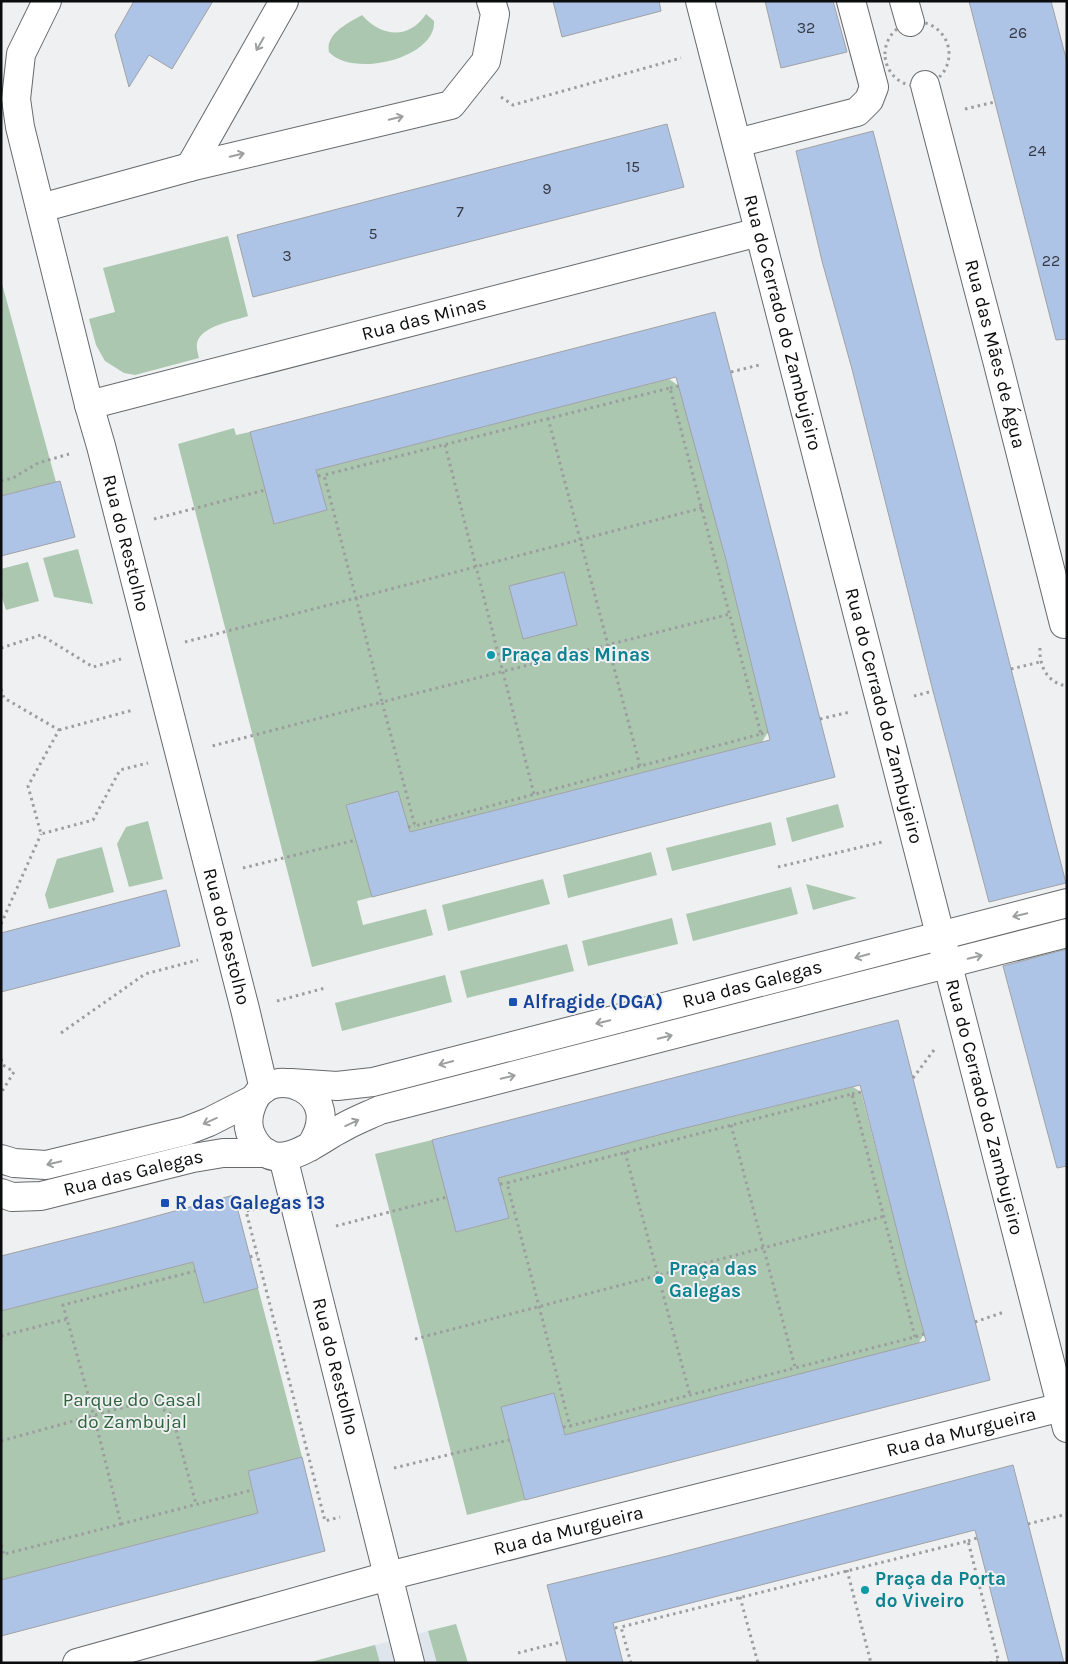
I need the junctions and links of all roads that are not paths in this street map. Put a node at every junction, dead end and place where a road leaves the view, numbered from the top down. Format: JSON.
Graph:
{"nodes":[{"id":1,"x":47,"y":1,"type":"edge"},
{"id":2,"x":284,"y":1,"type":"edge"},
{"id":3,"x":491,"y":1,"type":"edge"},
{"id":4,"x":700,"y":1,"type":"edge"},
{"id":5,"x":851,"y":1,"type":"edge"},
{"id":6,"x":925,"y":85,"type":"dead end"},
{"id":7,"x":736,"y":143,"type":"junction"},
{"id":8,"x":190,"y":167,"type":"junction"},
{"id":9,"x":41,"y":208,"type":"junction"},
{"id":10,"x":759,"y":232,"type":"junction"},
{"id":11,"x":89,"y":405,"type":"junction"},
{"id":12,"x":1064,"y":624,"type":"dead end"},
{"id":13,"x":1067,"y":903,"type":"edge"},
{"id":14,"x":1067,"y":933,"type":"edge"},
{"id":15,"x":940,"y":936,"type":"junction"},
{"id":16,"x":947,"y":964,"type":"junction"},
{"id":17,"x":290,"y":1083,"type":"junction"},
{"id":18,"x":259,"y":1094,"type":"junction"},
{"id":19,"x":310,"y":1147,"type":"junction"},
{"id":20,"x":275,"y":1155,"type":"junction"},
{"id":21,"x":1,"y":1159,"type":"edge"},
{"id":22,"x":1,"y":1194,"type":"edge"},
{"id":23,"x":1064,"y":1418,"type":"edge"},
{"id":24,"x":388,"y":1576,"type":"junction"},
{"id":25,"x":77,"y":1663,"type":"edge"},
{"id":26,"x":410,"y":1663,"type":"edge"}],
"edges":[{"from":1,"to":9,"type":"street","name":"Rua do Restolho"},
{"from":2,"to":8,"type":"street","one_way":true},
{"from":8,"to":3,"type":"street","one_way":true},
{"from":4,"to":7,"type":"street","name":"Rua do Cerrado do Zambujeiro"},
{"from":5,"to":7,"type":"street"},
{"from":6,"to":12,"type":"street","name":"Rua das Mães de Água"},
{"from":7,"to":10,"type":"street","name":"Rua do Cerrado do Zambujeiro"},
{"from":8,"to":9,"type":"street"},
{"from":9,"to":11,"type":"street","name":"Rua do Restolho"},
{"from":10,"to":11,"type":"street","name":"Rua das Minas"},
{"from":10,"to":15,"type":"street","name":"Rua do Cerrado do Zambujeiro"},
{"from":11,"to":18,"type":"street","name":"Rua do Restolho"},
{"from":13,"to":15,"type":"street","name":"Rua das Galegas","one_way":true},
{"from":16,"to":14,"type":"street","name":"Rua das Galegas","one_way":true},
{"from":15,"to":16,"type":"street","name":"Rua do Cerrado do Zambujeiro"},
{"from":15,"to":17,"type":"street","name":"Rua das Galegas","one_way":true},
{"from":19,"to":16,"type":"street","name":"Rua das Galegas","one_way":true},
{"from":16,"to":23,"type":"street","name":"Rua do Cerrado do Zambujeiro"},
{"from":17,"to":18,"type":"street"},
{"from":17,"to":19,"type":"street"},
{"from":18,"to":20,"type":"street"},
{"from":18,"to":21,"type":"street","name":"Rua das Galegas","one_way":true},
{"from":19,"to":20,"type":"street"},
{"from":20,"to":22,"type":"street","name":"Rua das Galegas"},
{"from":20,"to":24,"type":"street","name":"Rua do Restolho"},
{"from":23,"to":24,"type":"street","name":"Rua da Murgueira"},
{"from":24,"to":25,"type":"street","name":"Rua da Murgueira"},
{"from":24,"to":26,"type":"street","name":"Rua do Restolho"}]}
